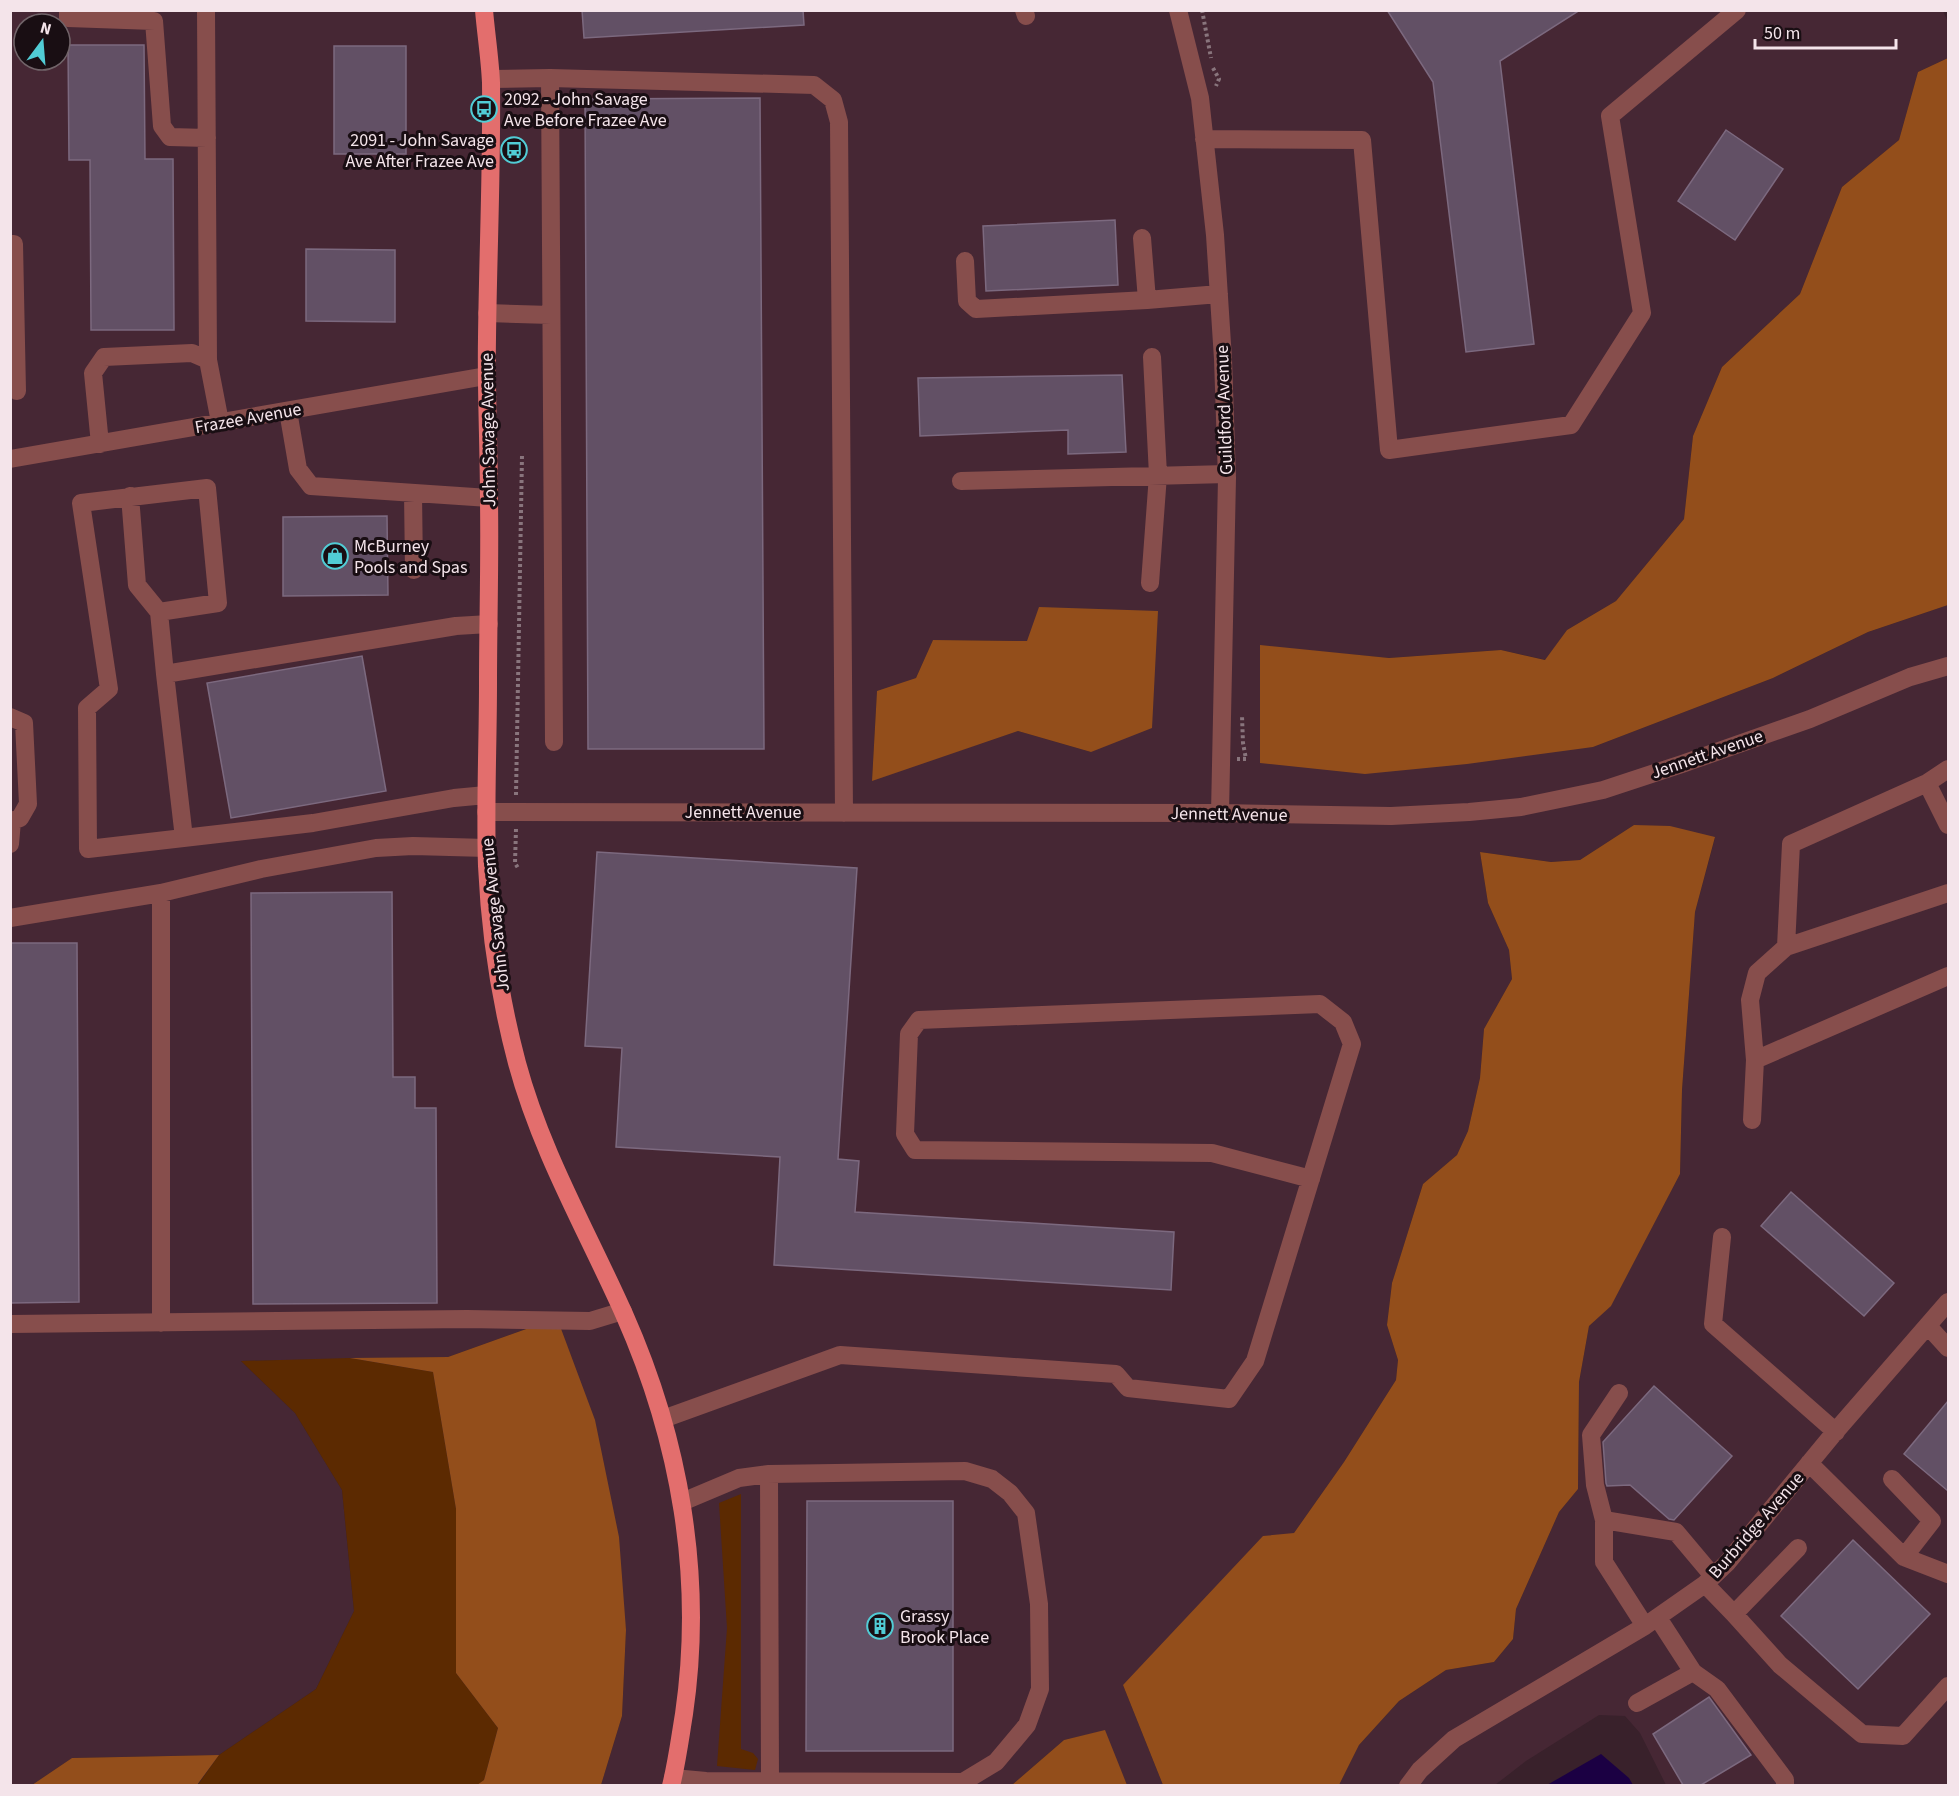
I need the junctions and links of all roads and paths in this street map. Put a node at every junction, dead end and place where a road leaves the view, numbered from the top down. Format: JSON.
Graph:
{"nodes":[{"id":1,"x":68,"y":10,"type":"edge"},
{"id":2,"x":206,"y":10,"type":"edge"},
{"id":3,"x":484,"y":10,"type":"edge"},
{"id":4,"x":1178,"y":10,"type":"edge"},
{"id":5,"x":1737,"y":10,"type":"edge"},
{"id":6,"x":154,"y":16,"type":"edge"},
{"id":7,"x":550,"y":78,"type":"junction"},
{"id":8,"x":491,"y":79,"type":"junction"},
{"id":9,"x":207,"y":138,"type":"junction"},
{"id":10,"x":1204,"y":139,"type":"junction"},
{"id":11,"x":1142,"y":238,"type":"dead end"},
{"id":12,"x":10,"y":244,"type":"edge"},
{"id":13,"x":965,"y":261,"type":"dead end"},
{"id":14,"x":1219,"y":294,"type":"junction"},
{"id":15,"x":1147,"y":300,"type":"junction"},
{"id":16,"x":487,"y":313,"type":"junction"},
{"id":17,"x":552,"y":315,"type":"junction"},
{"id":18,"x":1152,"y":357,"type":"dead end"},
{"id":19,"x":208,"y":360,"type":"junction"},
{"id":20,"x":486,"y":376,"type":"junction"},
{"id":21,"x":17,"y":391,"type":"dead end"},
{"id":22,"x":288,"y":411,"type":"junction"},
{"id":23,"x":220,"y":422,"type":"junction"},
{"id":24,"x":100,"y":444,"type":"junction"},
{"id":25,"x":522,"y":456,"type":"dead end"},
{"id":26,"x":10,"y":459,"type":"edge"},
{"id":27,"x":1227,"y":474,"type":"junction"},
{"id":28,"x":1158,"y":475,"type":"junction"},
{"id":29,"x":961,"y":481,"type":"dead end"},
{"id":30,"x":414,"y":493,"type":"junction"},
{"id":31,"x":130,"y":496,"type":"junction"},
{"id":32,"x":489,"y":498,"type":"junction"},
{"id":33,"x":414,"y":570,"type":"dead end"},
{"id":34,"x":1150,"y":583,"type":"dead end"},
{"id":35,"x":159,"y":612,"type":"junction"},
{"id":36,"x":489,"y":624,"type":"junction"},
{"id":37,"x":1948,"y":666,"type":"edge"},
{"id":38,"x":165,"y":674,"type":"junction"},
{"id":39,"x":10,"y":717,"type":"edge"},
{"id":40,"x":554,"y":742,"type":"dead end"},
{"id":41,"x":1948,"y":770,"type":"edge"},
{"id":42,"x":1927,"y":783,"type":"junction"},
{"id":43,"x":486,"y":803,"type":"junction"},
{"id":44,"x":516,"y":812,"type":"junction"},
{"id":45,"x":844,"y":813,"type":"junction"},
{"id":46,"x":1220,"y":813,"type":"junction"},
{"id":47,"x":1948,"y":825,"type":"edge"},
{"id":48,"x":184,"y":838,"type":"junction"},
{"id":49,"x":10,"y":844,"type":"edge"},
{"id":50,"x":487,"y":848,"type":"junction"},
{"id":51,"x":518,"y":868,"type":"dead end"},
{"id":52,"x":160,"y":893,"type":"junction"},
{"id":53,"x":1948,"y":893,"type":"edge"},
{"id":54,"x":10,"y":918,"type":"edge"},
{"id":55,"x":1786,"y":947,"type":"junction"},
{"id":56,"x":1948,"y":976,"type":"edge"},
{"id":57,"x":1755,"y":1060,"type":"junction"},
{"id":58,"x":1752,"y":1120,"type":"dead end"},
{"id":59,"x":1311,"y":1179,"type":"junction"},
{"id":60,"x":1722,"y":1237,"type":"dead end"},
{"id":61,"x":1948,"y":1302,"type":"edge"},
{"id":62,"x":623,"y":1311,"type":"junction"},
{"id":63,"x":161,"y":1323,"type":"junction"},
{"id":64,"x":10,"y":1324,"type":"edge"},
{"id":65,"x":1928,"y":1326,"type":"junction"},
{"id":66,"x":1948,"y":1348,"type":"edge"},
{"id":67,"x":1618,"y":1393,"type":"dead end"},
{"id":68,"x":663,"y":1419,"type":"junction"},
{"id":69,"x":1836,"y":1432,"type":"junction"},
{"id":70,"x":1809,"y":1463,"type":"junction"},
{"id":71,"x":769,"y":1474,"type":"junction"},
{"id":72,"x":1892,"y":1479,"type":"dead end"},
{"id":73,"x":682,"y":1502,"type":"junction"},
{"id":74,"x":1604,"y":1520,"type":"junction"},
{"id":75,"x":1798,"y":1548,"type":"dead end"},
{"id":76,"x":1904,"y":1557,"type":"junction"},
{"id":77,"x":1948,"y":1574,"type":"edge"},
{"id":78,"x":1709,"y":1580,"type":"junction"},
{"id":79,"x":1734,"y":1614,"type":"junction"},
{"id":80,"x":1652,"y":1622,"type":"junction"},
{"id":81,"x":1693,"y":1672,"type":"junction"},
{"id":82,"x":1948,"y":1686,"type":"edge"},
{"id":83,"x":1637,"y":1703,"type":"dead end"},
{"id":84,"x":672,"y":1782,"type":"edge"},
{"id":85,"x":770,"y":1782,"type":"junction"},
{"id":86,"x":1408,"y":1785,"type":"edge"},
{"id":87,"x":1785,"y":1785,"type":"edge"}],
"edges":[{"from":1,"to":6,"type":"street"},
{"from":2,"to":9,"type":"street"},
{"from":3,"to":8,"type":"main road","name":"John Savage Avenue"},
{"from":4,"to":10,"type":"street","name":"Guildford Avenue"},
{"from":5,"to":10,"type":"street"},
{"from":6,"to":9,"type":"street"},
{"from":7,"to":8,"type":"street"},
{"from":7,"to":17,"type":"street"},
{"from":7,"to":45,"type":"street"},
{"from":8,"to":16,"type":"main road","name":"John Savage Avenue"},
{"from":9,"to":19,"type":"street"},
{"from":10,"to":14,"type":"street","name":"Guildford Avenue"},
{"from":11,"to":15,"type":"street"},
{"from":12,"to":21,"type":"street"},
{"from":13,"to":15,"type":"street"},
{"from":14,"to":15,"type":"street"},
{"from":14,"to":27,"type":"street","name":"Guildford Avenue"},
{"from":16,"to":17,"type":"street"},
{"from":16,"to":20,"type":"main road","name":"John Savage Avenue"},
{"from":17,"to":40,"type":"street"},
{"from":18,"to":28,"type":"street"},
{"from":19,"to":23,"type":"street"},
{"from":19,"to":24,"type":"street"},
{"from":20,"to":22,"type":"street","name":"Frazee Avenue"},
{"from":20,"to":32,"type":"main road","name":"John Savage Avenue"},
{"from":22,"to":23,"type":"street","name":"Frazee Avenue"},
{"from":22,"to":30,"type":"street"},
{"from":23,"to":24,"type":"street","name":"Frazee Avenue"},
{"from":24,"to":26,"type":"street","name":"Frazee Avenue"},
{"from":25,"to":44,"type":"path"},
{"from":27,"to":28,"type":"street"},
{"from":27,"to":46,"type":"street","name":"Guildford Avenue"},
{"from":28,"to":29,"type":"street"},
{"from":28,"to":34,"type":"street"},
{"from":30,"to":32,"type":"street"},
{"from":30,"to":33,"type":"street"},
{"from":31,"to":35,"type":"street"},
{"from":31,"to":35,"type":"street"},
{"from":31,"to":48,"type":"street","name":"Jennett Avenue"},
{"from":32,"to":36,"type":"main road","name":"John Savage Avenue"},
{"from":35,"to":38,"type":"street"},
{"from":36,"to":38,"type":"street"},
{"from":36,"to":43,"type":"main road","name":"John Savage Avenue"},
{"from":37,"to":46,"type":"street","name":"Jennett Avenue"},
{"from":38,"to":48,"type":"street"},
{"from":39,"to":49,"type":"street"},
{"from":41,"to":42,"type":"street"},
{"from":42,"to":47,"type":"street"},
{"from":42,"to":55,"type":"street"},
{"from":43,"to":44,"type":"street","name":"Jennett Avenue"},
{"from":43,"to":48,"type":"street","name":"Jennett Avenue"},
{"from":43,"to":50,"type":"main road","name":"John Savage Avenue"},
{"from":44,"to":45,"type":"street","name":"Jennett Avenue"},
{"from":44,"to":51,"type":"path"},
{"from":45,"to":46,"type":"street","name":"Jennett Avenue"},
{"from":50,"to":52,"type":"street"},
{"from":50,"to":62,"type":"main road","name":"John Savage Avenue"},
{"from":52,"to":54,"type":"street"},
{"from":52,"to":63,"type":"street"},
{"from":53,"to":55,"type":"street"},
{"from":55,"to":57,"type":"street"},
{"from":56,"to":57,"type":"street"},
{"from":57,"to":58,"type":"street"},
{"from":59,"to":59,"type":"street"},
{"from":59,"to":68,"type":"street"},
{"from":60,"to":69,"type":"street"},
{"from":61,"to":65,"type":"street","name":"Burbridge Avenue"},
{"from":62,"to":63,"type":"street"},
{"from":62,"to":68,"type":"main road","name":"John Savage Avenue"},
{"from":63,"to":64,"type":"street"},
{"from":65,"to":66,"type":"street"},
{"from":65,"to":69,"type":"street","name":"Burbridge Avenue"},
{"from":67,"to":74,"type":"street"},
{"from":68,"to":73,"type":"main road","name":"John Savage Avenue"},
{"from":69,"to":70,"type":"street","name":"Burbridge Avenue"},
{"from":70,"to":76,"type":"street"},
{"from":70,"to":78,"type":"street","name":"Burbridge Avenue"},
{"from":71,"to":73,"type":"street"},
{"from":71,"to":85,"type":"street"},
{"from":71,"to":85,"type":"street"},
{"from":72,"to":76,"type":"street"},
{"from":73,"to":84,"type":"main road","name":"John Savage Avenue"},
{"from":74,"to":78,"type":"street"},
{"from":74,"to":80,"type":"street"},
{"from":75,"to":79,"type":"street"},
{"from":76,"to":77,"type":"street"},
{"from":78,"to":79,"type":"street"},
{"from":78,"to":80,"type":"street","name":"Burbridge Avenue"},
{"from":79,"to":82,"type":"street"},
{"from":80,"to":81,"type":"street"},
{"from":80,"to":86,"type":"street","name":"Burbridge Avenue"},
{"from":81,"to":83,"type":"street"},
{"from":81,"to":87,"type":"street"},
{"from":84,"to":85,"type":"street"}]}
